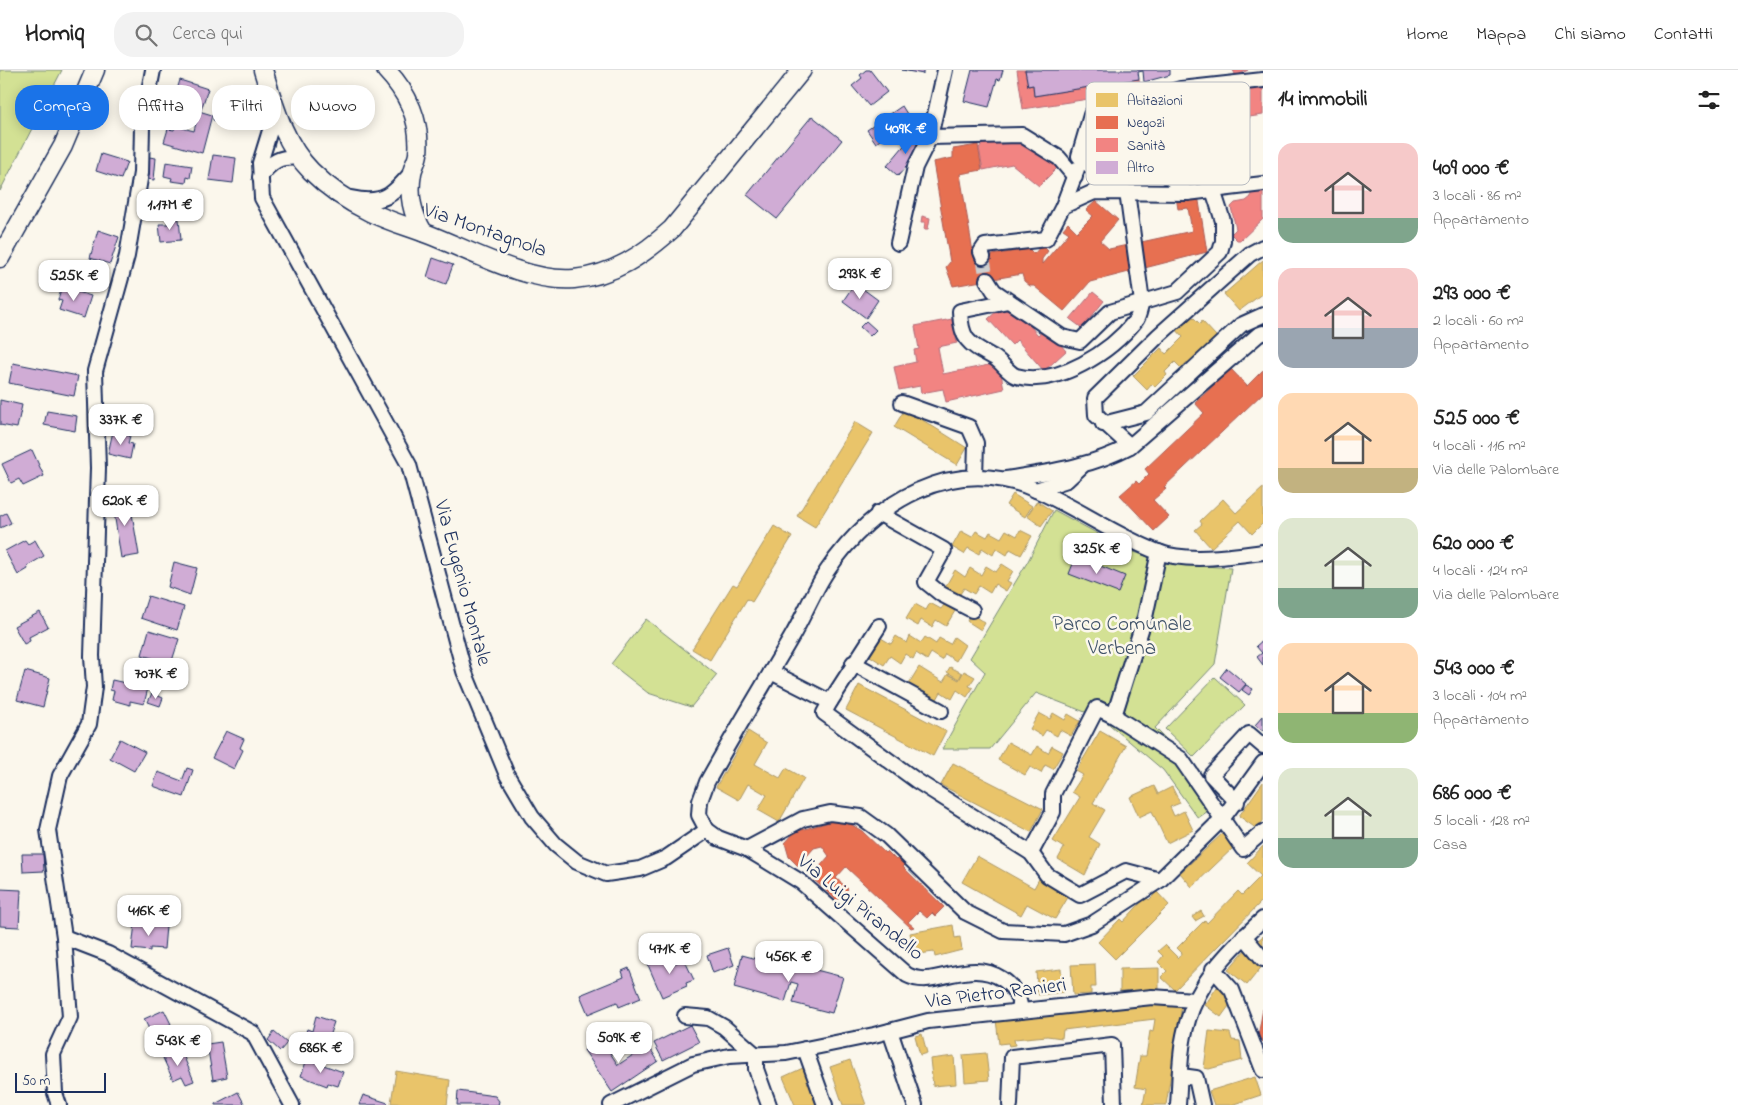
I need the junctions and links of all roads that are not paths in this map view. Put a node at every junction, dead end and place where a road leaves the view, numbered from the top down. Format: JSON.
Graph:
{"nodes":[{"id":1,"x":95,"y":70,"type":"edge"},
{"id":2,"x":153,"y":70,"type":"edge"},
{"id":3,"x":263,"y":70,"type":"edge"},
{"id":4,"x":386,"y":70,"type":"edge"},
{"id":5,"x":802,"y":70,"type":"edge"},
{"id":6,"x":945,"y":70,"type":"edge"},
{"id":7,"x":1263,"y":80,"type":"edge"},
{"id":8,"x":1245,"y":82,"type":"edge"},
{"id":9,"x":268,"y":85,"type":"edge"},
{"id":10,"x":281,"y":121,"type":"edge"},
{"id":11,"x":270,"y":130,"type":"edge"},
{"id":12,"x":1086,"y":132,"type":"edge"},
{"id":13,"x":930,"y":137,"type":"junction"},
{"id":14,"x":1079,"y":156,"type":"junction"},
{"id":15,"x":300,"y":158,"type":"junction"},
{"id":16,"x":1086,"y":162,"type":"edge"},
{"id":17,"x":412,"y":172,"type":"junction"},
{"id":18,"x":260,"y":177,"type":"junction"},
{"id":19,"x":1075,"y":177,"type":"junction"},
{"id":20,"x":1263,"y":184,"type":"edge"},
{"id":21,"x":1178,"y":185,"type":"edge"},
{"id":22,"x":1213,"y":190,"type":"junction"},
{"id":23,"x":1127,"y":192,"type":"junction"},
{"id":24,"x":1187,"y":193,"type":"junction"},
{"id":25,"x":345,"y":197,"type":"junction"},
{"id":26,"x":1063,"y":206,"type":"junction"},
{"id":27,"x":423,"y":232,"type":"junction"},
{"id":28,"x":898,"y":244,"type":"dead end"},
{"id":29,"x":1263,"y":247,"type":"edge"},
{"id":30,"x":983,"y":257,"type":"dead end"},
{"id":31,"x":0,"y":258,"type":"edge"},
{"id":32,"x":987,"y":280,"type":"tunnel mouth"},
{"id":33,"x":1008,"y":301,"type":"junction"},
{"id":34,"x":1142,"y":302,"type":"junction"},
{"id":35,"x":1263,"y":315,"type":"edge"},
{"id":36,"x":1263,"y":333,"type":"edge"},
{"id":37,"x":902,"y":403,"type":"dead end"},
{"id":38,"x":1104,"y":424,"type":"junction"},
{"id":39,"x":1130,"y":446,"type":"junction"},
{"id":40,"x":1083,"y":466,"type":"junction"},
{"id":41,"x":1048,"y":472,"type":"junction"},
{"id":42,"x":975,"y":477,"type":"junction"},
{"id":43,"x":1003,"y":479,"type":"junction"},
{"id":44,"x":1067,"y":480,"type":"junction"},
{"id":45,"x":1036,"y":490,"type":"junction"},
{"id":46,"x":1063,"y":504,"type":"junction"},
{"id":47,"x":878,"y":513,"type":"junction"},
{"id":48,"x":1159,"y":552,"type":"junction"},
{"id":49,"x":1263,"y":552,"type":"edge"},
{"id":50,"x":972,"y":610,"type":"dead end"},
{"id":51,"x":879,"y":626,"type":"dead end"},
{"id":52,"x":853,"y":663,"type":"junction"},
{"id":53,"x":771,"y":672,"type":"junction"},
{"id":54,"x":830,"y":702,"type":"junction"},
{"id":55,"x":941,"y":711,"type":"dead end"},
{"id":56,"x":1114,"y":716,"type":"junction"},
{"id":57,"x":1263,"y":746,"type":"edge"},
{"id":58,"x":1263,"y":763,"type":"edge"},
{"id":59,"x":1237,"y":802,"type":"junction"},
{"id":60,"x":1223,"y":818,"type":"junction"},
{"id":61,"x":707,"y":830,"type":"junction"},
{"id":62,"x":1263,"y":832,"type":"edge"},
{"id":63,"x":747,"y":849,"type":"junction"},
{"id":64,"x":1032,"y":853,"type":"junction"},
{"id":65,"x":1160,"y":880,"type":"junction"},
{"id":66,"x":1263,"y":919,"type":"edge"},
{"id":67,"x":1244,"y":936,"type":"junction"},
{"id":68,"x":64,"y":937,"type":"junction"},
{"id":69,"x":1263,"y":959,"type":"edge"},
{"id":70,"x":1213,"y":969,"type":"junction"},
{"id":71,"x":1194,"y":1000,"type":"junction"},
{"id":72,"x":1021,"y":1011,"type":"junction"},
{"id":73,"x":685,"y":1016,"type":"dead end"},
{"id":74,"x":890,"y":1031,"type":"junction"},
{"id":75,"x":806,"y":1049,"type":"junction"},
{"id":76,"x":756,"y":1060,"type":"junction"},
{"id":77,"x":1263,"y":1070,"type":"edge"},
{"id":78,"x":1180,"y":1076,"type":"junction"},
{"id":79,"x":917,"y":1104,"type":"edge"},
{"id":80,"x":59,"y":1105,"type":"edge"},
{"id":81,"x":292,"y":1105,"type":"edge"},
{"id":82,"x":611,"y":1105,"type":"edge"},
{"id":83,"x":770,"y":1105,"type":"edge"},
{"id":84,"x":825,"y":1105,"type":"edge"},
{"id":85,"x":1010,"y":1105,"type":"edge"},
{"id":86,"x":1114,"y":1105,"type":"edge"},
{"id":87,"x":1178,"y":1105,"type":"edge"},
{"id":88,"x":1202,"y":1105,"type":"edge"}],
"edges":[{"from":1,"to":31,"type":"main road"},
{"from":2,"to":68,"type":"street"},
{"from":3,"to":9,"type":"main road","name":"Via Montagnola"},
{"from":4,"to":17,"type":"main road"},
{"from":5,"to":27,"type":"main road","name":"Via Montagnola"},
{"from":6,"to":13,"type":"street"},
{"from":7,"to":8,"type":"street"},
{"from":10,"to":15,"type":"main road","name":"Via Montagnola"},
{"from":11,"to":18,"type":"street","name":"Via Eugenio Montale"},
{"from":12,"to":14,"type":"street"},
{"from":13,"to":19,"type":"street"},
{"from":13,"to":28,"type":"street"},
{"from":14,"to":16,"type":"street"},
{"from":14,"to":19,"type":"street"},
{"from":15,"to":18,"type":"street"},
{"from":15,"to":25,"type":"main road","name":"Via Montagnola"},
{"from":17,"to":25,"type":"street"},
{"from":17,"to":27,"type":"main road"},
{"from":18,"to":61,"type":"street","name":"Via Eugenio Montale"},
{"from":19,"to":26,"type":"street"},
{"from":20,"to":22,"type":"street"},
{"from":21,"to":24,"type":"street"},
{"from":22,"to":24,"type":"street"},
{"from":22,"to":34,"type":"street"},
{"from":23,"to":24,"type":"street"},
{"from":23,"to":26,"type":"street"},
{"from":23,"to":34,"type":"street"},
{"from":25,"to":27,"type":"main road","name":"Via Montagnola"},
{"from":26,"to":30,"type":"street"},
{"from":29,"to":38,"type":"street"},
{"from":32,"to":33,"type":"street"},
{"from":33,"to":34,"type":"street"},
{"from":33,"to":34,"type":"street"},
{"from":35,"to":38,"type":"street"},
{"from":36,"to":39,"type":"street"},
{"from":37,"to":42,"type":"street"},
{"from":38,"to":39,"type":"street"},
{"from":39,"to":40,"type":"street"},
{"from":40,"to":41,"type":"street"},
{"from":40,"to":44,"type":"street"},
{"from":41,"to":43,"type":"street"},
{"from":41,"to":45,"type":"street"},
{"from":42,"to":43,"type":"street"},
{"from":42,"to":47,"type":"street"},
{"from":43,"to":45,"type":"street"},
{"from":44,"to":45,"type":"street"},
{"from":44,"to":46,"type":"street"},
{"from":45,"to":46,"type":"street"},
{"from":46,"to":48,"type":"street"},
{"from":47,"to":50,"type":"street"},
{"from":47,"to":53,"type":"street"},
{"from":48,"to":49,"type":"street"},
{"from":48,"to":56,"type":"street"},
{"from":51,"to":52,"type":"street"},
{"from":52,"to":54,"type":"street"},
{"from":52,"to":55,"type":"street"},
{"from":53,"to":54,"type":"street"},
{"from":53,"to":61,"type":"street"},
{"from":54,"to":64,"type":"street"},
{"from":56,"to":60,"type":"street"},
{"from":56,"to":64,"type":"street"},
{"from":57,"to":59,"type":"street"},
{"from":58,"to":59,"type":"street"},
{"from":59,"to":60,"type":"street"},
{"from":60,"to":62,"type":"street"},
{"from":60,"to":65,"type":"street"},
{"from":61,"to":63,"type":"street","name":"Via Luigi Pirandello"},
{"from":63,"to":65,"type":"street"},
{"from":63,"to":72,"type":"street","name":"Via Luigi Pirandello"},
{"from":64,"to":65,"type":"street"},
{"from":66,"to":67,"type":"street"},
{"from":67,"to":69,"type":"street"},
{"from":67,"to":70,"type":"street"},
{"from":68,"to":80,"type":"street"},
{"from":68,"to":81,"type":"street"},
{"from":70,"to":71,"type":"street"},
{"from":70,"to":77,"type":"street"},
{"from":71,"to":72,"type":"street","name":"Via Pietro Ranieri"},
{"from":71,"to":78,"type":"street"},
{"from":72,"to":74,"type":"street","name":"Via Pietro Ranieri"},
{"from":73,"to":76,"type":"street"},
{"from":74,"to":75,"type":"street","name":"Via Pietro Ranieri"},
{"from":74,"to":79,"type":"street"},
{"from":75,"to":76,"type":"street","name":"Via Pietro Ranieri"},
{"from":75,"to":84,"type":"street"},
{"from":76,"to":82,"type":"street","name":"Via Pietro Ranieri"},
{"from":76,"to":83,"type":"street"},
{"from":78,"to":87,"type":"street"},
{"from":78,"to":88,"type":"street"},
{"from":85,"to":86,"type":"street"}]}
